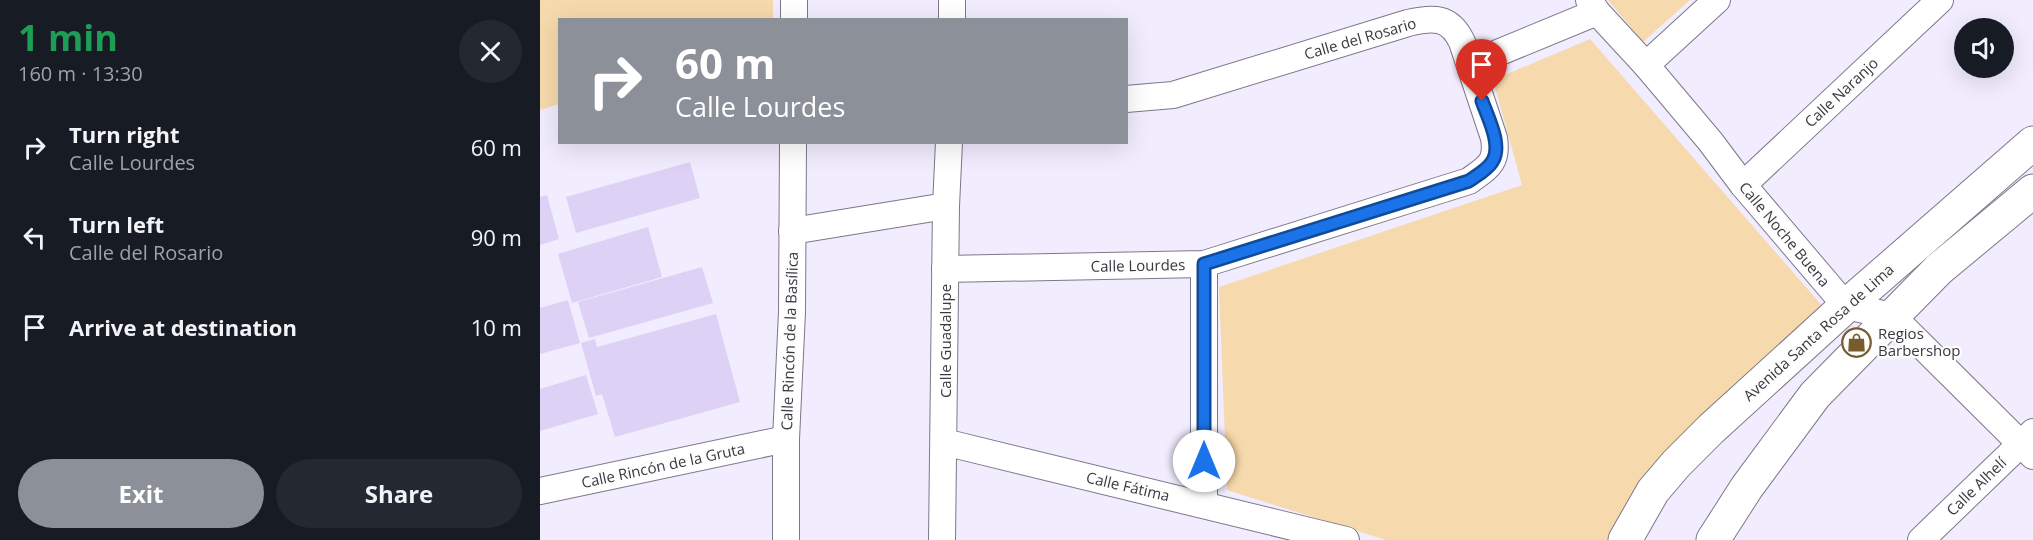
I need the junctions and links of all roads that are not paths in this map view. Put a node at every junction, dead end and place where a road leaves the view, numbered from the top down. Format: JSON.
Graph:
{"nodes":[{"id":1,"x":794,"y":0,"type":"edge"},
{"id":2,"x":952,"y":0,"type":"edge"},
{"id":3,"x":1717,"y":0,"type":"edge"},
{"id":4,"x":1940,"y":0,"type":"edge"},
{"id":5,"x":1593,"y":6,"type":"edge"},
{"id":6,"x":794,"y":18,"type":"edge"},
{"id":7,"x":952,"y":18,"type":"edge"},
{"id":8,"x":1471,"y":64,"type":"junction"},
{"id":9,"x":1646,"y":65,"type":"junction"},
{"id":10,"x":1128,"y":99,"type":"edge"},
{"id":11,"x":2033,"y":143,"type":"edge"},
{"id":12,"x":793,"y":144,"type":"edge"},
{"id":13,"x":949,"y":144,"type":"edge"},
{"id":14,"x":1492,"y":163,"type":"joint"},
{"id":15,"x":1743,"y":184,"type":"junction"},
{"id":16,"x":2033,"y":191,"type":"edge"},
{"id":17,"x":946,"y":206,"type":"junction"},
{"id":18,"x":792,"y":231,"type":"junction"},
{"id":19,"x":1204,"y":264,"type":"junction"},
{"id":20,"x":945,"y":269,"type":"junction"},
{"id":21,"x":1846,"y":306,"type":"junction"},
{"id":22,"x":1892,"y":316,"type":"junction"},
{"id":23,"x":786,"y":439,"type":"junction"},
{"id":24,"x":944,"y":442,"type":"junction"},
{"id":25,"x":2029,"y":444,"type":"edge"},
{"id":26,"x":540,"y":491,"type":"edge"},
{"id":27,"x":1204,"y":504,"type":"junction"},
{"id":28,"x":786,"y":540,"type":"edge"},
{"id":29,"x":942,"y":540,"type":"edge"},
{"id":30,"x":1346,"y":540,"type":"edge"},
{"id":31,"x":1625,"y":540,"type":"edge"},
{"id":32,"x":1638,"y":540,"type":"edge"},
{"id":33,"x":1651,"y":540,"type":"edge"},
{"id":34,"x":1713,"y":540,"type":"edge"},
{"id":35,"x":1920,"y":540,"type":"edge"}],
"edges":[{"from":1,"to":6,"type":"street"},
{"from":2,"to":7,"type":"street"},
{"from":3,"to":9,"type":"street"},
{"from":4,"to":15,"type":"street","name":"Calle Naranjo"},
{"from":5,"to":8,"type":"street"},
{"from":5,"to":9,"type":"street","name":"Calle Noche Buena"},
{"from":8,"to":10,"type":"street","name":"Calle del Rosario"},
{"from":8,"to":14,"type":"street","name":"Calle del Rosario"},
{"from":9,"to":15,"type":"street","name":"Calle Noche Buena"},
{"from":11,"to":21,"type":"street","name":"Avenida Santa Rosa de Lima"},
{"from":12,"to":18,"type":"street","name":"Calle Rincón de la Basílica"},
{"from":13,"to":17,"type":"street","name":"Calle Guadalupe"},
{"from":14,"to":19,"type":"street","name":"Calle Lourdes"},
{"from":15,"to":21,"type":"street","name":"Calle Noche Buena"},
{"from":16,"to":22,"type":"street"},
{"from":17,"to":18,"type":"street"},
{"from":17,"to":20,"type":"street","name":"Calle Guadalupe"},
{"from":18,"to":23,"type":"street","name":"Calle Rincón de la Basílica"},
{"from":19,"to":20,"type":"street","name":"Calle Lourdes"},
{"from":19,"to":27,"type":"street"},
{"from":20,"to":24,"type":"street","name":"Calle Guadalupe"},
{"from":21,"to":22,"type":"street"},
{"from":21,"to":31,"type":"street","name":"Avenida Santa Rosa de Lima"},
{"from":22,"to":25,"type":"street"},
{"from":22,"to":34,"type":"street"},
{"from":23,"to":26,"type":"street","name":"Calle Rincón de la Gruta"},
{"from":23,"to":28,"type":"street","name":"Calle Rincón de la Basílica"},
{"from":24,"to":27,"type":"street","name":"Calle Fátima"},
{"from":24,"to":29,"type":"street","name":"Calle Guadalupe"},
{"from":25,"to":35,"type":"street","name":"Calle Alhelí"},
{"from":27,"to":30,"type":"street","name":"Calle Fátima"},
{"from":32,"to":33,"type":"street"}]}
